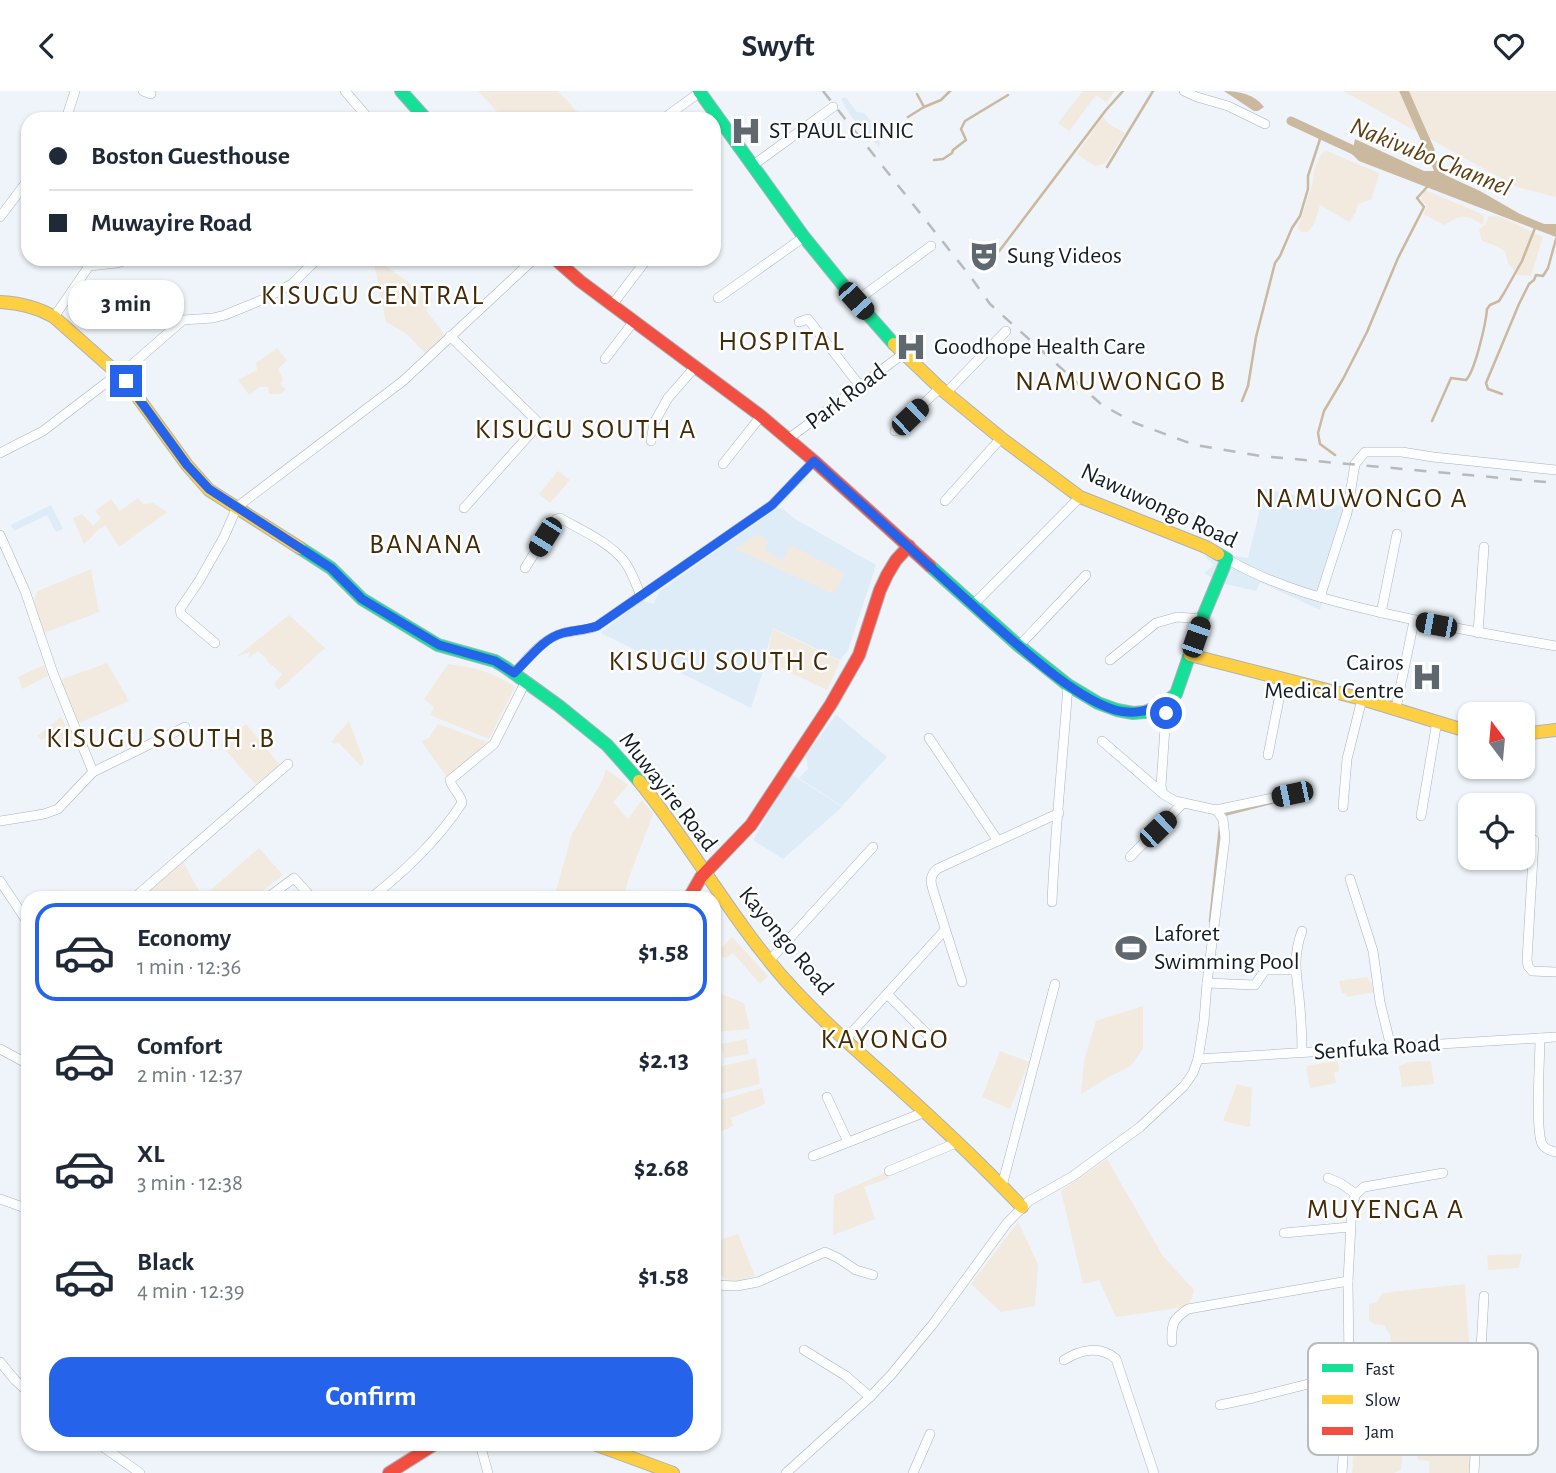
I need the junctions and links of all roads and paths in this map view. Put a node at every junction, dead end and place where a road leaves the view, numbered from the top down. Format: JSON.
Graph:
{"nodes":[{"id":1,"x":75,"y":91,"type":"edge"},
{"id":2,"x":345,"y":91,"type":"edge"},
{"id":3,"x":401,"y":91,"type":"edge"},
{"id":4,"x":1184,"y":91,"type":"edge"},
{"id":5,"x":699,"y":92,"type":"edge"},
{"id":6,"x":833,"y":107,"type":"dead end"},
{"id":7,"x":68,"y":112,"type":"edge"},
{"id":8,"x":363,"y":112,"type":"edge"},
{"id":9,"x":420,"y":112,"type":"edge"},
{"id":10,"x":672,"y":112,"type":"edge"},
{"id":11,"x":713,"y":112,"type":"edge"},
{"id":12,"x":721,"y":123,"type":"edge"},
{"id":13,"x":1265,"y":124,"type":"dead end"},
{"id":14,"x":752,"y":166,"type":"junction"},
{"id":15,"x":21,"y":189,"type":"edge"},
{"id":16,"x":0,"y":217,"type":"edge"},
{"id":17,"x":804,"y":237,"type":"junction"},
{"id":18,"x":931,"y":246,"type":"dead end"},
{"id":19,"x":89,"y":266,"type":"edge"},
{"id":20,"x":310,"y":266,"type":"edge"},
{"id":21,"x":526,"y":266,"type":"edge"},
{"id":22,"x":563,"y":266,"type":"edge"},
{"id":23,"x":642,"y":266,"type":"edge"},
{"id":24,"x":718,"y":298,"type":"dead end"},
{"id":25,"x":856,"y":301,"type":"junction"},
{"id":26,"x":0,"y":302,"type":"edge"},
{"id":27,"x":612,"y":305,"type":"junction"},
{"id":28,"x":54,"y":317,"type":"junction"},
{"id":29,"x":634,"y":321,"type":"junction"},
{"id":30,"x":799,"y":321,"type":"dead end"},
{"id":31,"x":1006,"y":331,"type":"dead end"},
{"id":32,"x":450,"y":336,"type":"junction"},
{"id":33,"x":904,"y":354,"type":"junction"},
{"id":34,"x":605,"y":359,"type":"dead end"},
{"id":35,"x":695,"y":367,"type":"junction"},
{"id":36,"x":119,"y":374,"type":"junction"},
{"id":37,"x":860,"y":386,"type":"junction"},
{"id":38,"x":943,"y":390,"type":"junction"},
{"id":39,"x":761,"y":416,"type":"junction"},
{"id":40,"x":895,"y":431,"type":"dead end"},
{"id":41,"x":1001,"y":438,"type":"junction"},
{"id":42,"x":788,"y":439,"type":"junction"},
{"id":43,"x":651,"y":441,"type":"dead end"},
{"id":44,"x":0,"y":453,"type":"edge"},
{"id":45,"x":814,"y":461,"type":"junction"},
{"id":46,"x":723,"y":464,"type":"dead end"},
{"id":47,"x":1556,"y":470,"type":"edge"},
{"id":48,"x":1080,"y":497,"type":"junction"},
{"id":49,"x":945,"y":501,"type":"dead end"},
{"id":50,"x":237,"y":507,"type":"junction"},
{"id":51,"x":464,"y":508,"type":"dead end"},
{"id":52,"x":1397,"y":534,"type":"dead end"},
{"id":53,"x":0,"y":535,"type":"edge"},
{"id":54,"x":909,"y":546,"type":"junction"},
{"id":55,"x":1484,"y":547,"type":"dead end"},
{"id":56,"x":1227,"y":559,"type":"junction"},
{"id":57,"x":525,"y":568,"type":"dead end"},
{"id":58,"x":1086,"y":575,"type":"dead end"},
{"id":59,"x":640,"y":596,"type":"junction"},
{"id":60,"x":1320,"y":597,"type":"junction"},
{"id":61,"x":973,"y":605,"type":"junction"},
{"id":62,"x":1381,"y":613,"type":"junction"},
{"id":63,"x":1202,"y":619,"type":"junction"},
{"id":64,"x":1414,"y":621,"type":"junction"},
{"id":65,"x":1478,"y":633,"type":"junction"},
{"id":66,"x":215,"y":643,"type":"dead end"},
{"id":67,"x":1019,"y":646,"type":"junction"},
{"id":68,"x":1556,"y":646,"type":"edge"},
{"id":69,"x":1190,"y":655,"type":"junction"},
{"id":70,"x":1110,"y":660,"type":"dead end"},
{"id":71,"x":514,"y":673,"type":"junction"},
{"id":72,"x":1283,"y":678,"type":"junction"},
{"id":73,"x":526,"y":681,"type":"junction"},
{"id":74,"x":1068,"y":685,"type":"junction"},
{"id":75,"x":1362,"y":699,"type":"junction"},
{"id":76,"x":1162,"y":705,"type":"junction"},
{"id":77,"x":1396,"y":708,"type":"junction"},
{"id":78,"x":1437,"y":722,"type":"junction"},
{"id":79,"x":186,"y":727,"type":"dead end"},
{"id":80,"x":1458,"y":728,"type":"edge"},
{"id":81,"x":1556,"y":730,"type":"edge"},
{"id":82,"x":1535,"y":732,"type":"edge"},
{"id":83,"x":929,"y":738,"type":"dead end"},
{"id":84,"x":1102,"y":741,"type":"dead end"},
{"id":85,"x":1268,"y":755,"type":"dead end"},
{"id":86,"x":288,"y":764,"type":"dead end"},
{"id":87,"x":93,"y":772,"type":"junction"},
{"id":88,"x":1161,"y":792,"type":"junction"},
{"id":89,"x":1292,"y":794,"type":"dead end"},
{"id":90,"x":1183,"y":803,"type":"junction"},
{"id":91,"x":1343,"y":807,"type":"dead end"},
{"id":92,"x":1216,"y":810,"type":"junction"},
{"id":93,"x":1059,"y":813,"type":"junction"},
{"id":94,"x":1421,"y":816,"type":"dead end"},
{"id":95,"x":0,"y":821,"type":"edge"},
{"id":96,"x":998,"y":841,"type":"junction"},
{"id":97,"x":873,"y":847,"type":"dead end"},
{"id":98,"x":1130,"y":857,"type":"dead end"},
{"id":99,"x":1532,"y":870,"type":"edge"},
{"id":100,"x":705,"y":873,"type":"junction"},
{"id":101,"x":1350,"y":879,"type":"dead end"},
{"id":102,"x":0,"y":881,"type":"edge"},
{"id":103,"x":142,"y":891,"type":"edge"},
{"id":104,"x":276,"y":891,"type":"edge"},
{"id":105,"x":306,"y":891,"type":"edge"},
{"id":106,"x":380,"y":891,"type":"edge"},
{"id":107,"x":692,"y":891,"type":"edge"},
{"id":108,"x":717,"y":891,"type":"edge"},
{"id":109,"x":721,"y":896,"type":"edge"},
{"id":110,"x":1052,"y":902,"type":"dead end"},
{"id":111,"x":21,"y":912,"type":"edge"},
{"id":112,"x":944,"y":930,"type":"junction"},
{"id":113,"x":1302,"y":931,"type":"dead end"},
{"id":114,"x":769,"y":961,"type":"junction"},
{"id":115,"x":1295,"y":970,"type":"junction"},
{"id":116,"x":1556,"y":972,"type":"edge"},
{"id":117,"x":961,"y":982,"type":"dead end"},
{"id":118,"x":1207,"y":983,"type":"junction"},
{"id":119,"x":1055,"y":984,"type":"dead end"},
{"id":120,"x":887,"y":994,"type":"junction"},
{"id":121,"x":927,"y":1034,"type":"dead end"},
{"id":122,"x":1556,"y":1037,"type":"edge"},
{"id":123,"x":1541,"y":1038,"type":"junction"},
{"id":124,"x":845,"y":1040,"type":"junction"},
{"id":125,"x":1391,"y":1047,"type":"junction"},
{"id":126,"x":0,"y":1049,"type":"edge"},
{"id":127,"x":1302,"y":1053,"type":"junction"},
{"id":128,"x":1198,"y":1059,"type":"junction"},
{"id":129,"x":21,"y":1060,"type":"edge"},
{"id":130,"x":827,"y":1097,"type":"dead end"},
{"id":131,"x":925,"y":1112,"type":"junction"},
{"id":132,"x":848,"y":1142,"type":"junction"},
{"id":133,"x":956,"y":1143,"type":"junction"},
{"id":134,"x":1556,"y":1152,"type":"edge"},
{"id":135,"x":813,"y":1156,"type":"dead end"},
{"id":136,"x":889,"y":1171,"type":"dead end"},
{"id":137,"x":1443,"y":1173,"type":"dead end"},
{"id":138,"x":1328,"y":1178,"type":"dead end"},
{"id":139,"x":1002,"y":1186,"type":"junction"},
{"id":140,"x":1356,"y":1194,"type":"junction"},
{"id":141,"x":0,"y":1199,"type":"edge"},
{"id":142,"x":21,"y":1206,"type":"edge"},
{"id":143,"x":1022,"y":1207,"type":"junction"},
{"id":144,"x":1350,"y":1227,"type":"junction"},
{"id":145,"x":1284,"y":1233,"type":"dead end"},
{"id":146,"x":873,"y":1275,"type":"dead end"},
{"id":147,"x":1348,"y":1281,"type":"junction"},
{"id":148,"x":721,"y":1285,"type":"edge"},
{"id":149,"x":1484,"y":1296,"type":"dead end"},
{"id":150,"x":1172,"y":1342,"type":"dead end"},
{"id":151,"x":1349,"y":1343,"type":"edge"},
{"id":152,"x":1481,"y":1343,"type":"edge"},
{"id":153,"x":804,"y":1350,"type":"dead end"},
{"id":154,"x":1064,"y":1360,"type":"dead end"},
{"id":155,"x":0,"y":1362,"type":"edge"},
{"id":156,"x":1308,"y":1385,"type":"edge"},
{"id":157,"x":21,"y":1386,"type":"edge"},
{"id":158,"x":870,"y":1397,"type":"junction"},
{"id":159,"x":1220,"y":1405,"type":"dead end"},
{"id":160,"x":930,"y":1434,"type":"dead end"},
{"id":161,"x":109,"y":1451,"type":"edge"},
{"id":162,"x":424,"y":1451,"type":"edge"},
{"id":163,"x":482,"y":1451,"type":"edge"},
{"id":164,"x":609,"y":1451,"type":"edge"},
{"id":165,"x":1343,"y":1455,"type":"edge"},
{"id":166,"x":1475,"y":1455,"type":"edge"},
{"id":167,"x":646,"y":1469,"type":"edge"},
{"id":168,"x":140,"y":1473,"type":"edge"},
{"id":169,"x":389,"y":1473,"type":"edge"},
{"id":170,"x":488,"y":1473,"type":"edge"},
{"id":171,"x":673,"y":1473,"type":"edge"},
{"id":172,"x":786,"y":1473,"type":"edge"},
{"id":173,"x":914,"y":1473,"type":"edge"},
{"id":174,"x":1154,"y":1473,"type":"edge"},
{"id":175,"x":1342,"y":1473,"type":"edge"},
{"id":176,"x":1474,"y":1473,"type":"edge"}],
"edges":[{"from":1,"to":7,"type":"street"},
{"from":2,"to":8,"type":"street"},
{"from":3,"to":9,"type":"street"},
{"from":4,"to":13,"type":"street"},
{"from":5,"to":10,"type":"street"},
{"from":5,"to":11,"type":"street","name":"Nawuwongo Road"},
{"from":6,"to":14,"type":"street"},
{"from":12,"to":14,"type":"street","name":"Nawuwongo Road"},
{"from":14,"to":17,"type":"street","name":"Nawuwongo Road"},
{"from":15,"to":16,"type":"street"},
{"from":17,"to":24,"type":"street"},
{"from":17,"to":25,"type":"street","name":"Nawuwongo Road"},
{"from":18,"to":25,"type":"street"},
{"from":19,"to":28,"type":"street"},
{"from":20,"to":36,"type":"street"},
{"from":21,"to":32,"type":"street"},
{"from":22,"to":27,"type":"street"},
{"from":23,"to":27,"type":"street"},
{"from":25,"to":33,"type":"street","name":"Nawuwongo Road"},
{"from":26,"to":28,"type":"street","name":"Muwayire Road"},
{"from":27,"to":29,"type":"street"},
{"from":28,"to":36,"type":"street","name":"Muwayire Road"},
{"from":29,"to":34,"type":"street"},
{"from":29,"to":35,"type":"street"},
{"from":30,"to":37,"type":"street"},
{"from":31,"to":38,"type":"street"},
{"from":32,"to":50,"type":"street"},
{"from":32,"to":51,"type":"street"},
{"from":33,"to":37,"type":"street","name":"Park Road"},
{"from":33,"to":38,"type":"street","name":"Nawuwongo Road"},
{"from":35,"to":39,"type":"street"},
{"from":35,"to":43,"type":"street"},
{"from":36,"to":44,"type":"street"},
{"from":36,"to":50,"type":"street","name":"Muwayire Road"},
{"from":37,"to":42,"type":"street","name":"Park Road"},
{"from":38,"to":40,"type":"street"},
{"from":38,"to":41,"type":"street","name":"Nawuwongo Road"},
{"from":39,"to":42,"type":"street"},
{"from":39,"to":46,"type":"street"},
{"from":41,"to":48,"type":"street","name":"Nawuwongo Road"},
{"from":41,"to":49,"type":"street"},
{"from":42,"to":45,"type":"street"},
{"from":45,"to":54,"type":"street"},
{"from":45,"to":59,"type":"street"},
{"from":47,"to":60,"type":"street"},
{"from":48,"to":56,"type":"street","name":"Nawuwongo Road"},
{"from":48,"to":61,"type":"street"},
{"from":50,"to":66,"type":"street"},
{"from":50,"to":71,"type":"street","name":"Muwayire Road"},
{"from":52,"to":62,"type":"street"},
{"from":53,"to":87,"type":"street"},
{"from":54,"to":61,"type":"street"},
{"from":54,"to":100,"type":"street"},
{"from":55,"to":65,"type":"street"},
{"from":56,"to":60,"type":"street","name":"Nawuwongo Road"},
{"from":56,"to":63,"type":"street"},
{"from":57,"to":59,"type":"street"},
{"from":58,"to":67,"type":"street"},
{"from":59,"to":71,"type":"street"},
{"from":60,"to":62,"type":"street","name":"Nawuwongo Road"},
{"from":61,"to":67,"type":"street"},
{"from":62,"to":64,"type":"street","name":"Nawuwongo Road"},
{"from":63,"to":69,"type":"street"},
{"from":63,"to":70,"type":"street"},
{"from":64,"to":65,"type":"street","name":"Nawuwongo Road"},
{"from":64,"to":77,"type":"street"},
{"from":65,"to":68,"type":"street","name":"Nawuwongo Road"},
{"from":67,"to":74,"type":"street"},
{"from":69,"to":72,"type":"street"},
{"from":69,"to":76,"type":"street"},
{"from":71,"to":73,"type":"street","name":"Muwayire Road"},
{"from":72,"to":75,"type":"street"},
{"from":72,"to":85,"type":"street"},
{"from":73,"to":100,"type":"street","name":"Muwayire Road"},
{"from":73,"to":106,"type":"street"},
{"from":74,"to":76,"type":"street"},
{"from":74,"to":93,"type":"street"},
{"from":75,"to":77,"type":"street"},
{"from":75,"to":91,"type":"street"},
{"from":76,"to":88,"type":"street"},
{"from":77,"to":78,"type":"street"},
{"from":78,"to":80,"type":"street"},
{"from":78,"to":94,"type":"street"},
{"from":79,"to":87,"type":"street"},
{"from":81,"to":82,"type":"street"},
{"from":83,"to":96,"type":"street"},
{"from":84,"to":88,"type":"street"},
{"from":86,"to":103,"type":"street"},
{"from":87,"to":95,"type":"street"},
{"from":88,"to":90,"type":"street"},
{"from":89,"to":92,"type":"street"},
{"from":90,"to":92,"type":"street"},
{"from":90,"to":98,"type":"street"},
{"from":92,"to":118,"type":"street"},
{"from":93,"to":96,"type":"street"},
{"from":93,"to":110,"type":"street"},
{"from":96,"to":112,"type":"street"},
{"from":97,"to":114,"type":"street"},
{"from":99,"to":116,"type":"street"},
{"from":100,"to":107,"type":"street"},
{"from":100,"to":108,"type":"street","name":"Kayongo Road"},
{"from":101,"to":125,"type":"street"},
{"from":102,"to":111,"type":"street"},
{"from":104,"to":105,"type":"street"},
{"from":109,"to":114,"type":"street","name":"Kayongo Road"},
{"from":112,"to":117,"type":"street"},
{"from":112,"to":120,"type":"street"},
{"from":113,"to":115,"type":"street"},
{"from":114,"to":124,"type":"street","name":"Kayongo Road"},
{"from":115,"to":118,"type":"street"},
{"from":115,"to":127,"type":"street"},
{"from":118,"to":128,"type":"street"},
{"from":119,"to":139,"type":"street"},
{"from":120,"to":121,"type":"street"},
{"from":120,"to":124,"type":"street"},
{"from":122,"to":123,"type":"street","name":"Senfuka Road"},
{"from":123,"to":125,"type":"street","name":"Senfuka Road"},
{"from":123,"to":134,"type":"street"},
{"from":124,"to":131,"type":"street","name":"Kayongo Road"},
{"from":125,"to":127,"type":"street","name":"Senfuka Road"},
{"from":126,"to":129,"type":"street"},
{"from":127,"to":128,"type":"street","name":"Senfuka Road"},
{"from":128,"to":143,"type":"street"},
{"from":130,"to":132,"type":"street"},
{"from":131,"to":132,"type":"street"},
{"from":131,"to":133,"type":"street","name":"Kayongo Road"},
{"from":132,"to":135,"type":"street"},
{"from":133,"to":136,"type":"street"},
{"from":133,"to":139,"type":"street","name":"Kayongo Road"},
{"from":137,"to":140,"type":"street"},
{"from":138,"to":140,"type":"street"},
{"from":139,"to":143,"type":"street","name":"Kayongo Road"},
{"from":140,"to":144,"type":"street"},
{"from":141,"to":142,"type":"street"},
{"from":143,"to":158,"type":"street"},
{"from":144,"to":145,"type":"street"},
{"from":144,"to":147,"type":"street"},
{"from":146,"to":148,"type":"street"},
{"from":147,"to":150,"type":"street"},
{"from":147,"to":151,"type":"street"},
{"from":149,"to":152,"type":"street"},
{"from":153,"to":158,"type":"street"},
{"from":154,"to":174,"type":"street"},
{"from":155,"to":157,"type":"street"},
{"from":156,"to":159,"type":"street"},
{"from":158,"to":172,"type":"street"},
{"from":160,"to":173,"type":"street"},
{"from":161,"to":168,"type":"street"},
{"from":162,"to":169,"type":"street"},
{"from":163,"to":170,"type":"street"},
{"from":164,"to":167,"type":"street"},
{"from":165,"to":175,"type":"street"},
{"from":166,"to":176,"type":"street"},
{"from":167,"to":171,"type":"street"}]}
